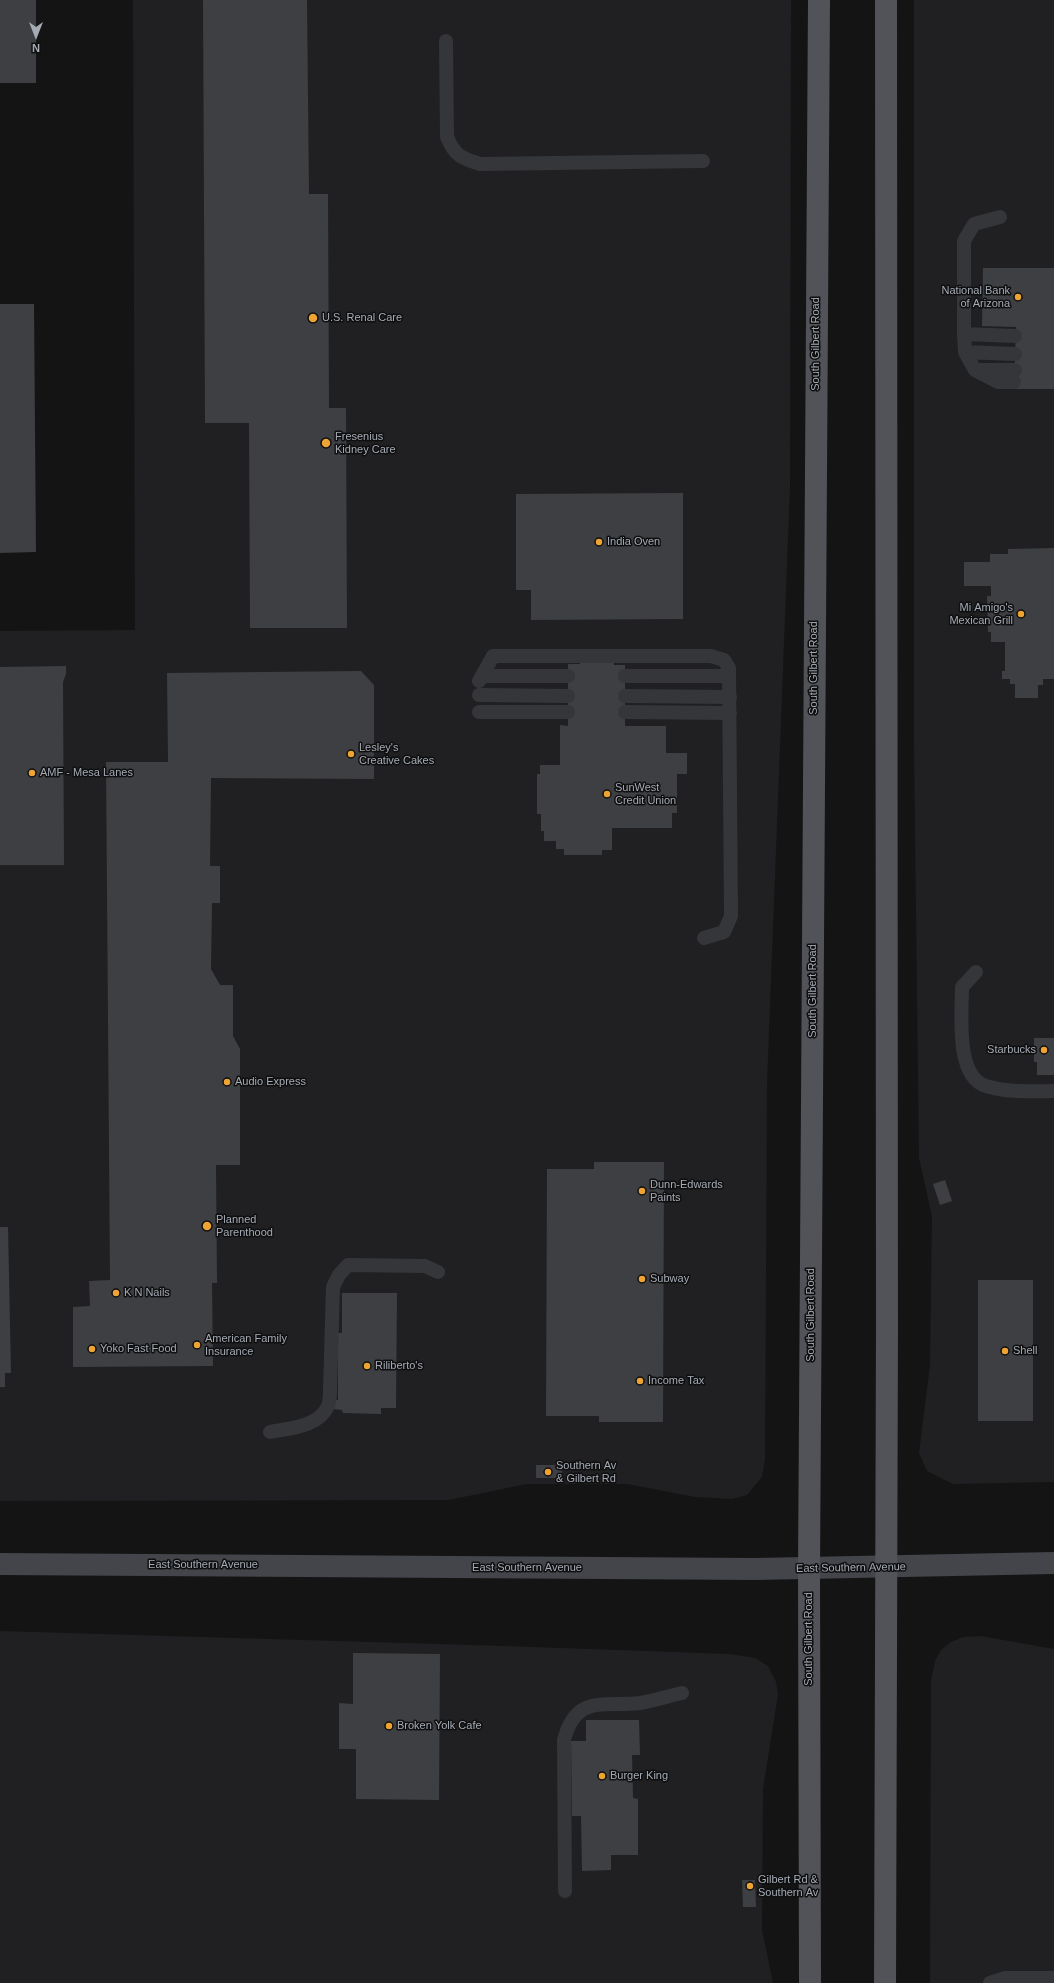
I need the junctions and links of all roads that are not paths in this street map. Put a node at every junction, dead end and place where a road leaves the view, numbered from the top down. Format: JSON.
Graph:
{"nodes":[{"id":1,"x":818,"y":0,"type":"edge"},
{"id":2,"x":886,"y":0,"type":"edge"},
{"id":3,"x":446,"y":41,"type":"dead end"},
{"id":4,"x":703,"y":161,"type":"dead end"},
{"id":5,"x":1000,"y":217,"type":"dead end"},
{"id":6,"x":964,"y":334,"type":"junction"},
{"id":7,"x":1015,"y":336,"type":"dead end"},
{"id":8,"x":965,"y":352,"type":"junction"},
{"id":9,"x":1015,"y":354,"type":"dead end"},
{"id":10,"x":1015,"y":376,"type":"dead end"},
{"id":11,"x":568,"y":676,"type":"dead end"},
{"id":12,"x":626,"y":676,"type":"dead end"},
{"id":13,"x":729,"y":676,"type":"junction"},
{"id":14,"x":479,"y":695,"type":"dead end"},
{"id":15,"x":568,"y":696,"type":"dead end"},
{"id":16,"x":626,"y":696,"type":"dead end"},
{"id":17,"x":730,"y":697,"type":"junction"},
{"id":18,"x":479,"y":712,"type":"dead end"},
{"id":19,"x":568,"y":712,"type":"dead end"},
{"id":20,"x":626,"y":712,"type":"dead end"},
{"id":21,"x":730,"y":713,"type":"junction"},
{"id":22,"x":704,"y":938,"type":"dead end"},
{"id":23,"x":976,"y":972,"type":"dead end"},
{"id":24,"x":1054,"y":1091,"type":"edge"},
{"id":25,"x":438,"y":1272,"type":"dead end"},
{"id":26,"x":270,"y":1432,"type":"dead end"},
{"id":27,"x":1054,"y":1563,"type":"edge"},
{"id":28,"x":0,"y":1564,"type":"edge"},
{"id":29,"x":887,"y":1567,"type":"junction"},
{"id":30,"x":809,"y":1569,"type":"junction"},
{"id":31,"x":682,"y":1693,"type":"dead end"},
{"id":32,"x":565,"y":1891,"type":"dead end"},
{"id":33,"x":1054,"y":1978,"type":"edge"},
{"id":34,"x":810,"y":1983,"type":"edge"},
{"id":35,"x":885,"y":1983,"type":"edge"},
{"id":36,"x":990,"y":1983,"type":"edge"}],
"edges":[{"from":1,"to":30,"type":"main road","name":"South Gilbert Road"},
{"from":2,"to":29,"type":"main road"},
{"from":3,"to":4,"type":"lane"},
{"from":5,"to":6,"type":"lane"},
{"from":6,"to":7,"type":"lane"},
{"from":6,"to":8,"type":"lane"},
{"from":8,"to":9,"type":"lane"},
{"from":8,"to":10,"type":"lane"},
{"from":11,"to":13,"type":"lane"},
{"from":12,"to":13,"type":"lane"},
{"from":13,"to":17,"type":"lane"},
{"from":14,"to":15,"type":"lane"},
{"from":16,"to":17,"type":"lane"},
{"from":17,"to":21,"type":"lane"},
{"from":18,"to":19,"type":"lane"},
{"from":20,"to":21,"type":"lane"},
{"from":21,"to":22,"type":"lane"},
{"from":23,"to":24,"type":"lane"},
{"from":25,"to":26,"type":"lane"},
{"from":27,"to":29,"type":"main road","name":"East Southern Avenue"},
{"from":28,"to":30,"type":"main road","name":"East Southern Avenue"},
{"from":29,"to":30,"type":"main road","name":"East Southern Avenue"},
{"from":29,"to":35,"type":"main road"},
{"from":30,"to":34,"type":"main road","name":"South Gilbert Road"},
{"from":31,"to":32,"type":"lane"},
{"from":33,"to":36,"type":"lane"}]}
